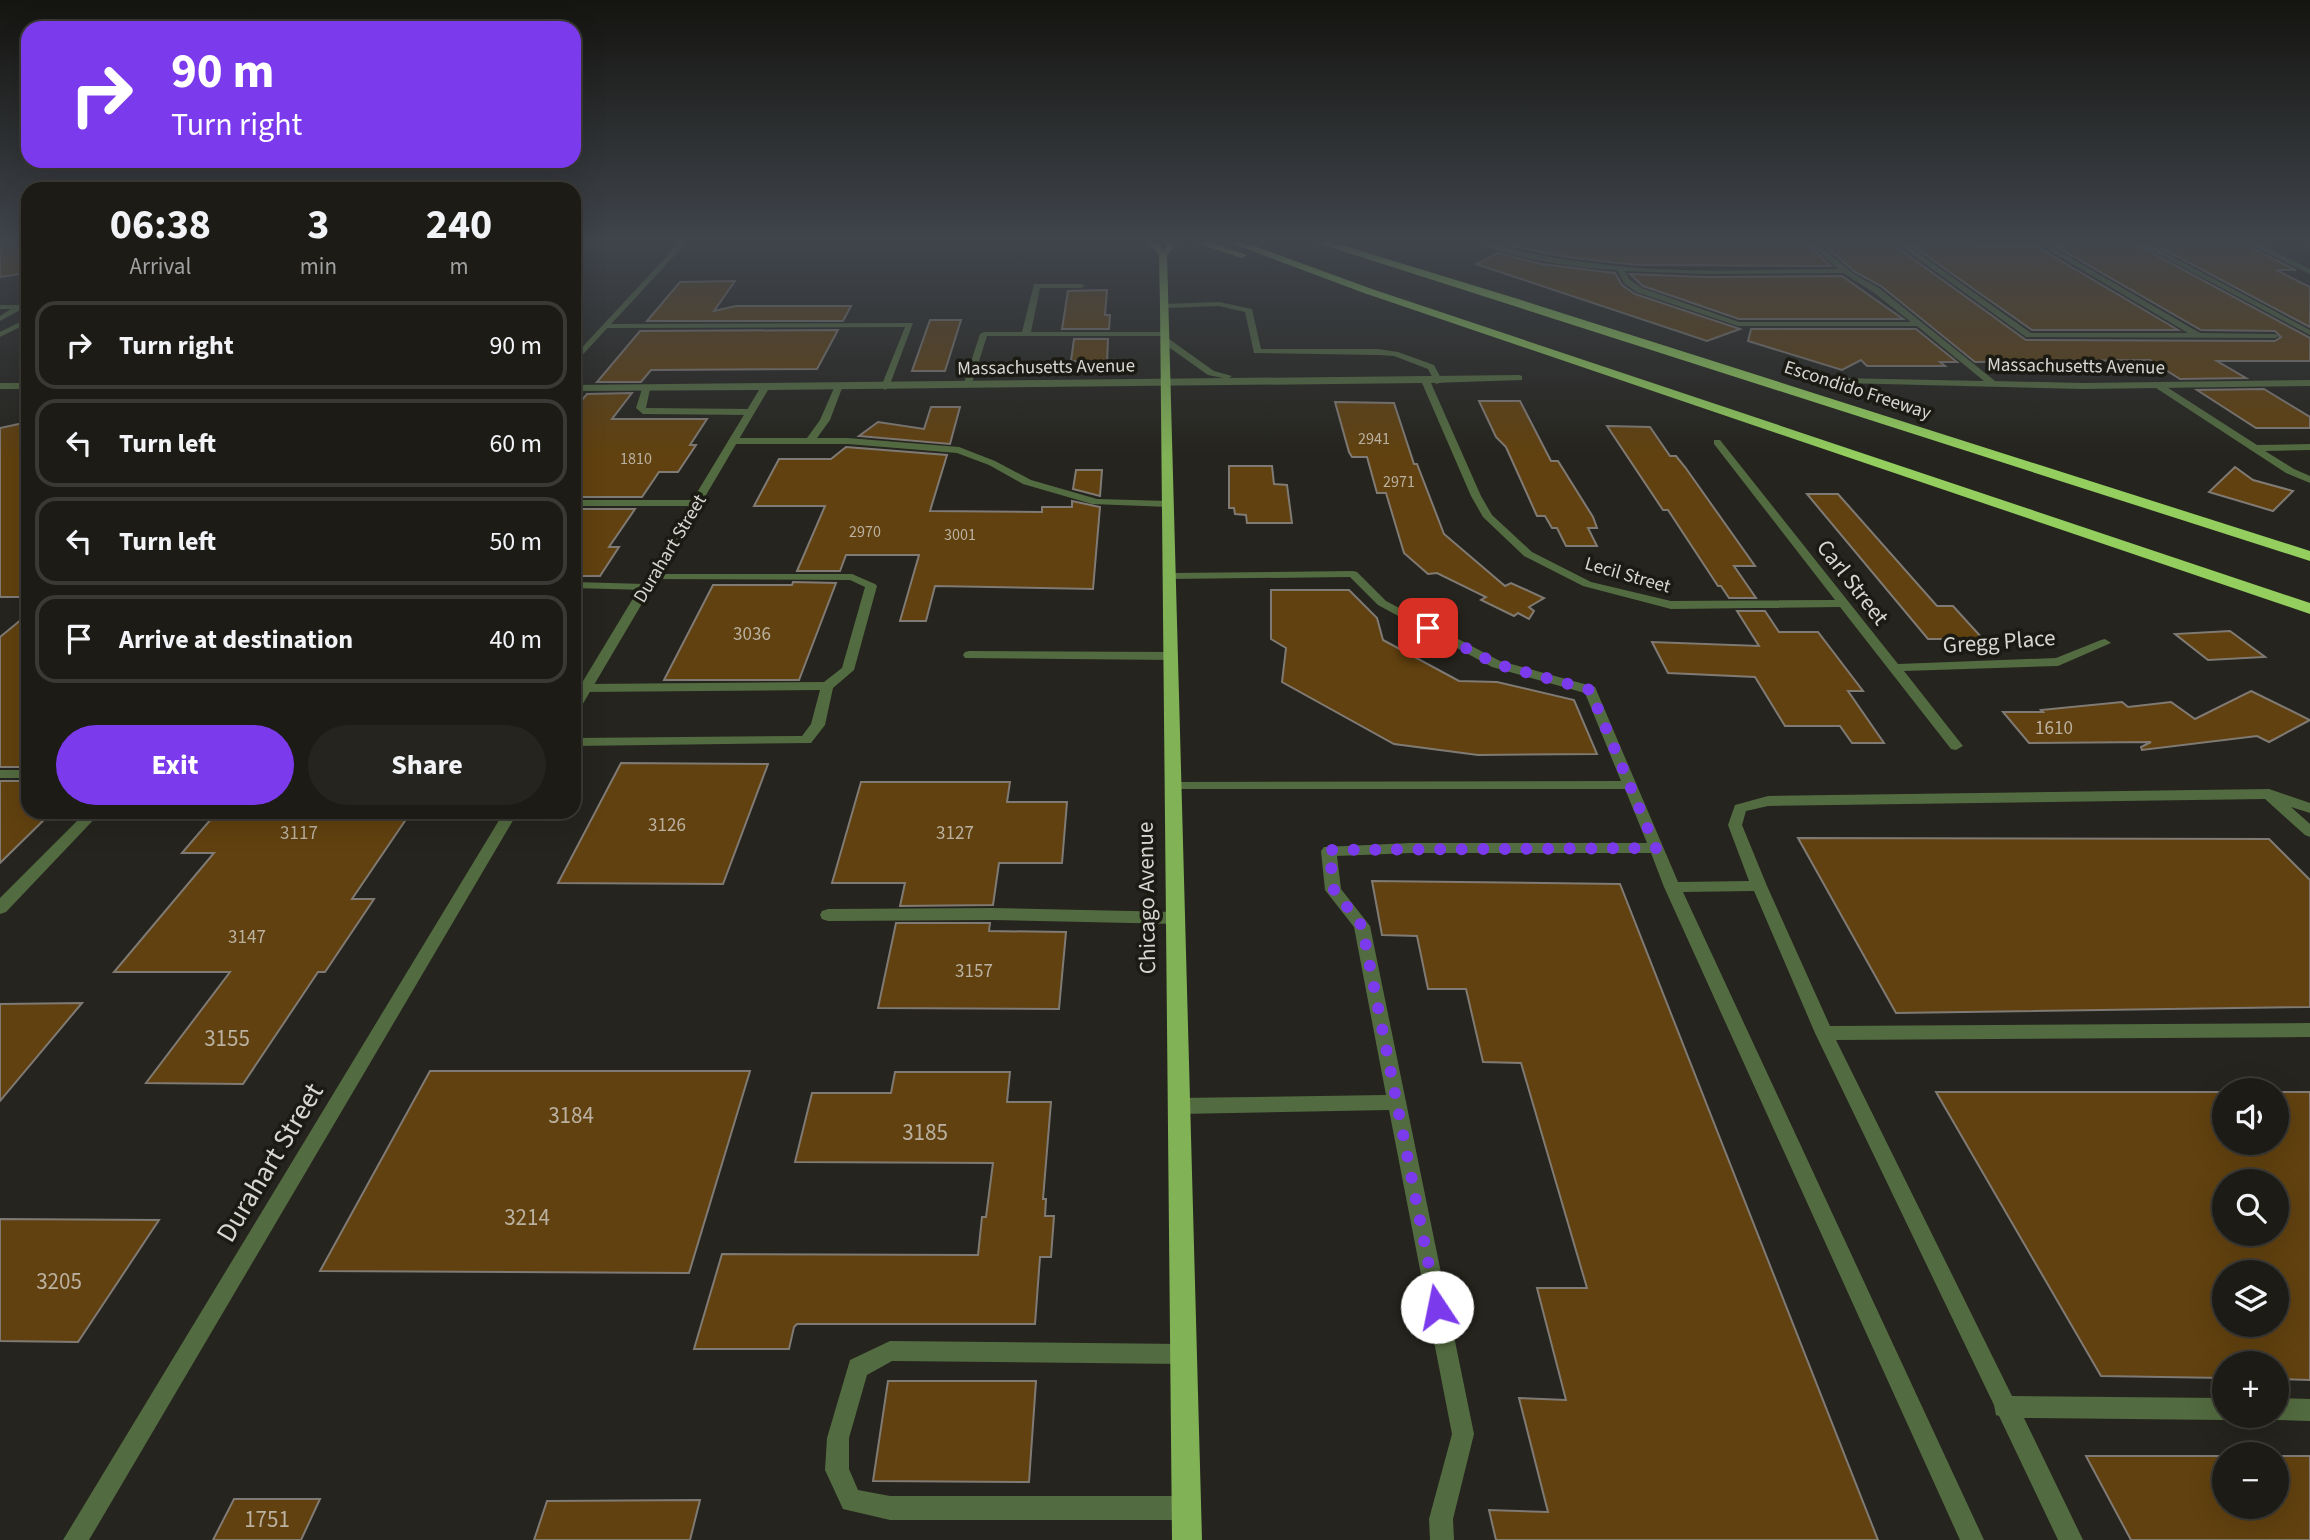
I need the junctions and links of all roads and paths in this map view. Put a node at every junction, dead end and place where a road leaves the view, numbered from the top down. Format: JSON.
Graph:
{"nodes":[{"id":1,"x":620,"y":312,"type":"edge"},
{"id":2,"x":1031,"y":312,"type":"edge"},
{"id":3,"x":1165,"y":312,"type":"edge"},
{"id":4,"x":1249,"y":312,"type":"edge"},
{"id":5,"x":1430,"y":312,"type":"edge"},
{"id":6,"x":1544,"y":312,"type":"edge"},
{"id":7,"x":1703,"y":312,"type":"edge"},
{"id":8,"x":1903,"y":312,"type":"edge"},
{"id":9,"x":1996,"y":312,"type":"edge"},
{"id":10,"x":2157,"y":312,"type":"edge"},
{"id":11,"x":2270,"y":312,"type":"edge"},
{"id":12,"x":21,"y":324,"type":"edge"},
{"id":13,"x":1919,"y":324,"type":"junction"},
{"id":14,"x":607,"y":326,"type":"junction"},
{"id":15,"x":2310,"y":333,"type":"edge"},
{"id":16,"x":1026,"y":334,"type":"junction"},
{"id":17,"x":0,"y":335,"type":"edge"},
{"id":18,"x":2198,"y":336,"type":"junction"},
{"id":19,"x":2275,"y":336,"type":"dead end"},
{"id":20,"x":1166,"y":337,"type":"junction"},
{"id":21,"x":581,"y":354,"type":"edge"},
{"id":22,"x":1519,"y":379,"type":"dead end"},
{"id":23,"x":1842,"y":380,"type":"dead end"},
{"id":24,"x":1167,"y":382,"type":"junction"},
{"id":25,"x":1254,"y":382,"type":"junction"},
{"id":26,"x":1426,"y":382,"type":"junction"},
{"id":27,"x":1439,"y":382,"type":"junction"},
{"id":28,"x":1991,"y":382,"type":"junction"},
{"id":29,"x":2310,"y":383,"type":"edge"},
{"id":30,"x":2156,"y":384,"type":"junction"},
{"id":31,"x":0,"y":386,"type":"edge"},
{"id":32,"x":21,"y":386,"type":"edge"},
{"id":33,"x":967,"y":386,"type":"junction"},
{"id":34,"x":886,"y":387,"type":"junction"},
{"id":35,"x":581,"y":388,"type":"edge"},
{"id":36,"x":765,"y":388,"type":"junction"},
{"id":37,"x":838,"y":388,"type":"junction"},
{"id":38,"x":646,"y":389,"type":"junction"},
{"id":39,"x":750,"y":412,"type":"junction"},
{"id":40,"x":810,"y":440,"type":"junction"},
{"id":41,"x":733,"y":441,"type":"junction"},
{"id":42,"x":1717,"y":442,"type":"dead end"},
{"id":43,"x":2310,"y":447,"type":"edge"},
{"id":44,"x":2253,"y":448,"type":"junction"},
{"id":45,"x":2310,"y":480,"type":"edge"},
{"id":46,"x":581,"y":503,"type":"edge"},
{"id":47,"x":696,"y":503,"type":"junction"},
{"id":48,"x":1169,"y":504,"type":"junction"},
{"id":49,"x":2310,"y":555,"type":"edge"},
{"id":50,"x":1170,"y":576,"type":"junction"},
{"id":51,"x":649,"y":582,"type":"junction"},
{"id":52,"x":581,"y":585,"type":"edge"},
{"id":53,"x":2248,"y":588,"type":"junction"},
{"id":54,"x":1843,"y":603,"type":"junction"},
{"id":55,"x":2310,"y":609,"type":"edge"},
{"id":56,"x":2310,"y":621,"type":"edge"},
{"id":57,"x":2105,"y":643,"type":"dead end"},
{"id":58,"x":968,"y":655,"type":"dead end"},
{"id":59,"x":1172,"y":656,"type":"junction"},
{"id":60,"x":1894,"y":667,"type":"junction"},
{"id":61,"x":827,"y":686,"type":"junction"},
{"id":62,"x":585,"y":688,"type":"junction"},
{"id":63,"x":581,"y":695,"type":"edge"},
{"id":64,"x":581,"y":742,"type":"edge"},
{"id":65,"x":1956,"y":746,"type":"dead end"},
{"id":66,"x":0,"y":774,"type":"edge"},
{"id":67,"x":21,"y":774,"type":"edge"},
{"id":68,"x":1630,"y":785,"type":"junction"},
{"id":69,"x":1174,"y":786,"type":"junction"},
{"id":70,"x":2269,"y":794,"type":"junction"},
{"id":71,"x":2310,"y":808,"type":"edge"},
{"id":72,"x":87,"y":819,"type":"edge"},
{"id":73,"x":507,"y":819,"type":"edge"},
{"id":74,"x":2310,"y":832,"type":"edge"},
{"id":75,"x":1656,"y":848,"type":"junction"},
{"id":76,"x":1759,"y":886,"type":"junction"},
{"id":77,"x":1672,"y":887,"type":"junction"},
{"id":78,"x":0,"y":908,"type":"edge"},
{"id":79,"x":828,"y":915,"type":"dead end"},
{"id":80,"x":1176,"y":918,"type":"junction"},
{"id":81,"x":2310,"y":1030,"type":"edge"},
{"id":82,"x":1824,"y":1033,"type":"junction"},
{"id":83,"x":1397,"y":1102,"type":"junction"},
{"id":84,"x":1180,"y":1106,"type":"junction"},
{"id":85,"x":1184,"y":1354,"type":"junction"},
{"id":86,"x":2004,"y":1406,"type":"junction"},
{"id":87,"x":2212,"y":1409,"type":"edge"},
{"id":88,"x":2289,"y":1409,"type":"edge"},
{"id":89,"x":2310,"y":1410,"type":"edge"},
{"id":90,"x":1186,"y":1508,"type":"junction"},
{"id":91,"x":75,"y":1540,"type":"edge"},
{"id":92,"x":1187,"y":1540,"type":"edge"},
{"id":93,"x":1442,"y":1540,"type":"edge"},
{"id":94,"x":1972,"y":1540,"type":"edge"},
{"id":95,"x":2071,"y":1540,"type":"edge"}],
"edges":[{"from":1,"to":14,"type":"street"},
{"from":2,"to":16,"type":"street"},
{"from":3,"to":20,"type":"main road","name":"Chicago Avenue"},
{"from":4,"to":27,"type":"street"},
{"from":5,"to":53,"type":"highway"},
{"from":6,"to":49,"type":"highway","name":"Escondido Freeway"},
{"from":7,"to":13,"type":"street"},
{"from":8,"to":13,"type":"street"},
{"from":9,"to":18,"type":"street"},
{"from":10,"to":18,"type":"street"},
{"from":11,"to":15,"type":"street"},
{"from":12,"to":17,"type":"street"},
{"from":13,"to":28,"type":"street"},
{"from":14,"to":21,"type":"street"},
{"from":14,"to":34,"type":"street"},
{"from":16,"to":20,"type":"street"},
{"from":16,"to":33,"type":"street"},
{"from":18,"to":19,"type":"street"},
{"from":20,"to":24,"type":"main road","name":"Chicago Avenue"},
{"from":20,"to":25,"type":"street"},
{"from":22,"to":27,"type":"street","name":"Massachusetts Avenue"},
{"from":23,"to":28,"type":"street","name":"Massachusetts Avenue"},
{"from":24,"to":25,"type":"street","name":"Massachusetts Avenue"},
{"from":24,"to":33,"type":"street","name":"Massachusetts Avenue"},
{"from":24,"to":48,"type":"main road","name":"Chicago Avenue"},
{"from":25,"to":26,"type":"street","name":"Massachusetts Avenue"},
{"from":26,"to":27,"type":"street","name":"Massachusetts Avenue"},
{"from":26,"to":54,"type":"street","name":"Lecil Street"},
{"from":28,"to":30,"type":"street","name":"Massachusetts Avenue"},
{"from":29,"to":30,"type":"street","name":"Massachusetts Avenue"},
{"from":30,"to":44,"type":"street"},
{"from":31,"to":32,"type":"street"},
{"from":33,"to":34,"type":"street","name":"Massachusetts Avenue"},
{"from":34,"to":37,"type":"street","name":"Massachusetts Avenue"},
{"from":35,"to":38,"type":"street","name":"Massachusetts Avenue"},
{"from":36,"to":37,"type":"street","name":"Massachusetts Avenue"},
{"from":36,"to":38,"type":"street","name":"Massachusetts Avenue"},
{"from":36,"to":39,"type":"street","name":"Durahart Street"},
{"from":37,"to":40,"type":"street"},
{"from":38,"to":39,"type":"street"},
{"from":39,"to":41,"type":"street","name":"Durahart Street"},
{"from":40,"to":41,"type":"street"},
{"from":40,"to":48,"type":"street"},
{"from":41,"to":47,"type":"street","name":"Durahart Street"},
{"from":42,"to":54,"type":"street","name":"Carl Street"},
{"from":43,"to":44,"type":"street"},
{"from":44,"to":45,"type":"street"},
{"from":46,"to":47,"type":"street"},
{"from":47,"to":51,"type":"street","name":"Durahart Street"},
{"from":48,"to":50,"type":"main road","name":"Chicago Avenue"},
{"from":50,"to":59,"type":"main road","name":"Chicago Avenue"},
{"from":50,"to":68,"type":"street"},
{"from":51,"to":52,"type":"street"},
{"from":51,"to":61,"type":"street"},
{"from":51,"to":62,"type":"street","name":"Durahart Street"},
{"from":53,"to":55,"type":"highway"},
{"from":53,"to":56,"type":"highway"},
{"from":54,"to":60,"type":"street","name":"Carl Street"},
{"from":57,"to":60,"type":"street","name":"Gregg Place"},
{"from":58,"to":59,"type":"street"},
{"from":59,"to":69,"type":"main road","name":"Chicago Avenue"},
{"from":60,"to":65,"type":"street","name":"Carl Street"},
{"from":61,"to":62,"type":"street"},
{"from":61,"to":64,"type":"street"},
{"from":62,"to":63,"type":"street","name":"Durahart Street"},
{"from":66,"to":67,"type":"street"},
{"from":68,"to":69,"type":"street"},
{"from":68,"to":75,"type":"street"},
{"from":69,"to":80,"type":"main road","name":"Chicago Avenue"},
{"from":70,"to":71,"type":"street"},
{"from":70,"to":74,"type":"street"},
{"from":70,"to":76,"type":"street"},
{"from":72,"to":78,"type":"street"},
{"from":73,"to":91,"type":"street","name":"Durahart Street"},
{"from":75,"to":77,"type":"street"},
{"from":75,"to":83,"type":"street"},
{"from":76,"to":77,"type":"street"},
{"from":76,"to":82,"type":"street"},
{"from":77,"to":94,"type":"street"},
{"from":79,"to":80,"type":"street"},
{"from":80,"to":84,"type":"main road","name":"Chicago Avenue"},
{"from":81,"to":82,"type":"street"},
{"from":82,"to":86,"type":"street"},
{"from":83,"to":84,"type":"street"},
{"from":83,"to":93,"type":"street"},
{"from":84,"to":85,"type":"main road","name":"Chicago Avenue"},
{"from":85,"to":90,"type":"main road","name":"Chicago Avenue"},
{"from":85,"to":90,"type":"street"},
{"from":86,"to":87,"type":"street"},
{"from":86,"to":95,"type":"street"},
{"from":88,"to":89,"type":"street"},
{"from":90,"to":92,"type":"main road","name":"Chicago Avenue"}]}
